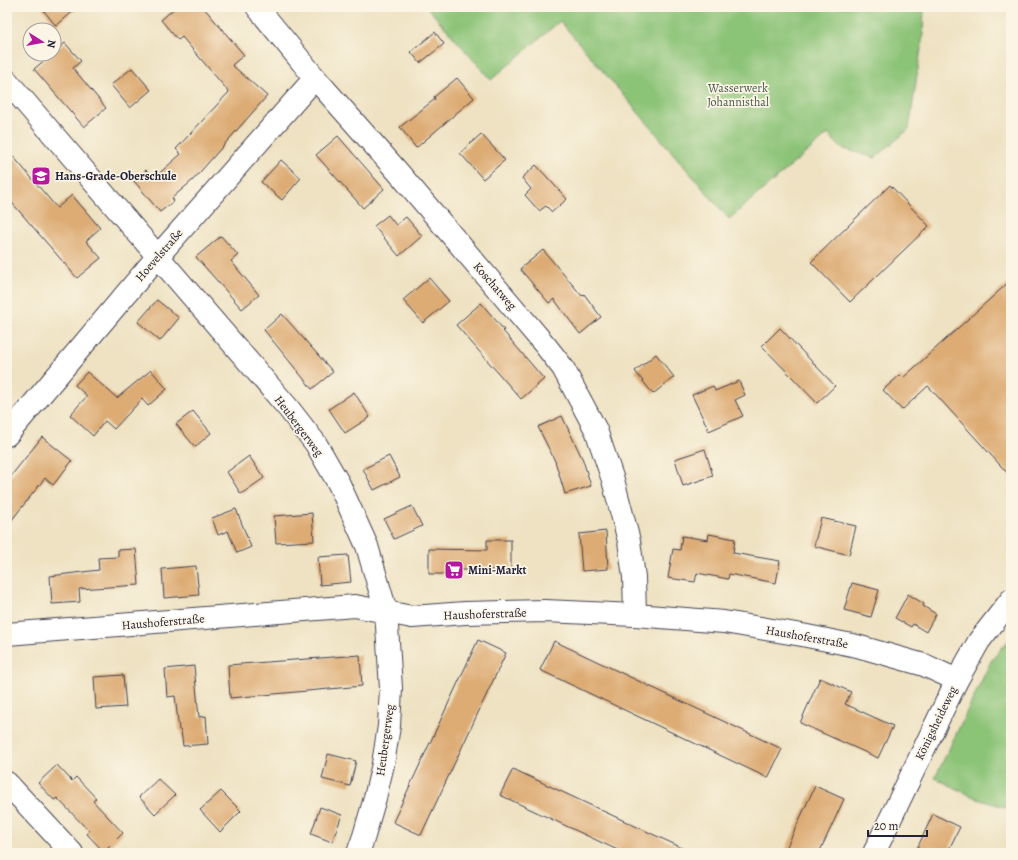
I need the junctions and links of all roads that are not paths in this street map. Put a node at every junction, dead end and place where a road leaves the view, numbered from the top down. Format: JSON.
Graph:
{"nodes":[{"id":1,"x":256,"y":7,"type":"edge"},
{"id":2,"x":315,"y":78,"type":"junction"},
{"id":3,"x":7,"y":80,"type":"edge"},
{"id":4,"x":158,"y":256,"type":"junction"},
{"id":5,"x":7,"y":435,"type":"edge"},
{"id":6,"x":1011,"y":600,"type":"edge"},
{"id":7,"x":386,"y":611,"type":"junction"},
{"id":8,"x":636,"y":615,"type":"junction"},
{"id":9,"x":7,"y":634,"type":"edge"},
{"id":10,"x":957,"y":680,"type":"junction"},
{"id":11,"x":7,"y":783,"type":"edge"},
{"id":12,"x":72,"y":853,"type":"edge"},
{"id":13,"x":358,"y":853,"type":"edge"},
{"id":14,"x":874,"y":853,"type":"edge"}],
"edges":[{"from":1,"to":2,"type":"street","name":"Koschatweg"},
{"from":2,"to":4,"type":"street","name":"Hoevelstraße"},
{"from":2,"to":8,"type":"street","name":"Koschatweg"},
{"from":3,"to":4,"type":"street","name":"Heubergerweg"},
{"from":4,"to":5,"type":"street","name":"Hoevelstraße"},
{"from":4,"to":7,"type":"street","name":"Heubergerweg"},
{"from":6,"to":10,"type":"street","name":"Königsheideweg"},
{"from":7,"to":8,"type":"street","name":"Haushoferstraße"},
{"from":7,"to":9,"type":"street","name":"Haushoferstraße"},
{"from":7,"to":13,"type":"street","name":"Heubergerweg"},
{"from":8,"to":10,"type":"street","name":"Haushoferstraße"},
{"from":10,"to":14,"type":"street","name":"Königsheideweg"},
{"from":11,"to":12,"type":"street"}]}
